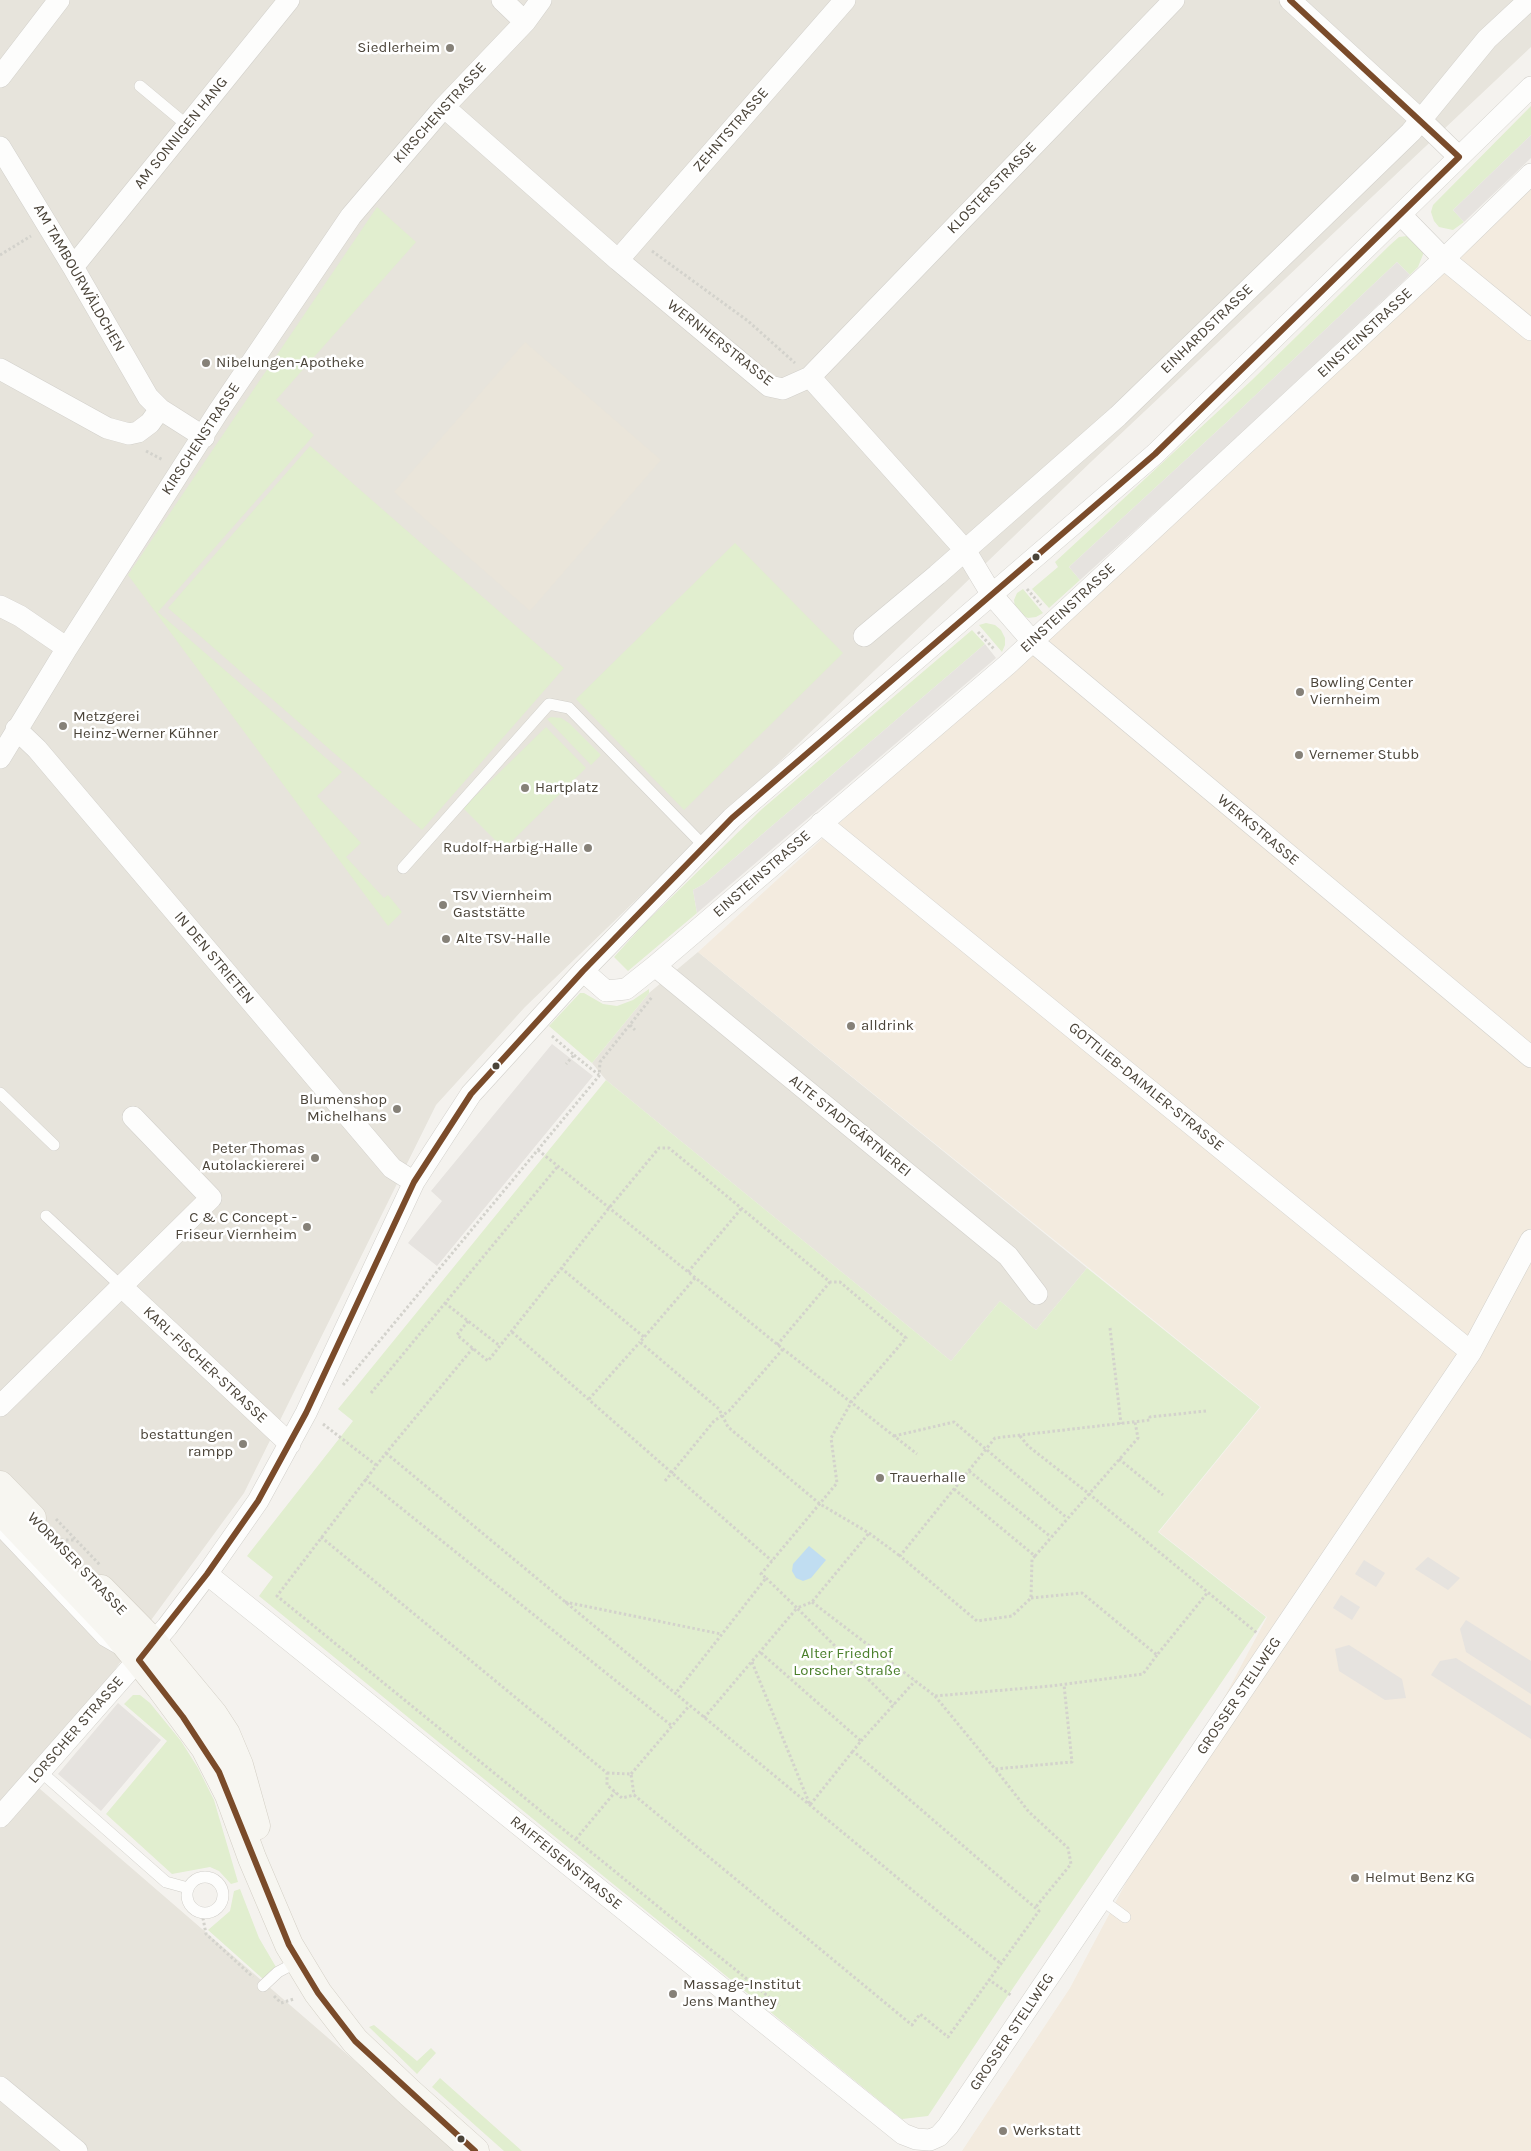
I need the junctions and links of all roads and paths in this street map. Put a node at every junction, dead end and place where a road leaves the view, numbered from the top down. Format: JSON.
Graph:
{"nodes":[{"id":1,"x":59,"y":0,"type":"edge"},
{"id":2,"x":289,"y":0,"type":"edge"},
{"id":3,"x":502,"y":0,"type":"edge"},
{"id":4,"x":542,"y":0,"type":"edge"},
{"id":5,"x":845,"y":0,"type":"edge"},
{"id":6,"x":1174,"y":0,"type":"edge"},
{"id":7,"x":1290,"y":0,"type":"edge"},
{"id":8,"x":1529,"y":0,"type":"edge"},
{"id":9,"x":525,"y":22,"type":"junction"},
{"id":10,"x":0,"y":77,"type":"edge"},
{"id":11,"x":140,"y":86,"type":"dead end"},
{"id":12,"x":1531,"y":87,"type":"edge"},
{"id":13,"x":444,"y":106,"type":"junction"},
{"id":14,"x":1421,"y":120,"type":"junction"},
{"id":15,"x":188,"y":126,"type":"junction"},
{"id":16,"x":0,"y":146,"type":"edge"},
{"id":17,"x":1459,"y":157,"type":"junction"},
{"id":18,"x":1531,"y":174,"type":"edge"},
{"id":19,"x":1401,"y":215,"type":"junction"},
{"id":20,"x":636,"y":239,"type":"junction"},
{"id":21,"x":22,"y":241,"type":"dead end"},
{"id":22,"x":0,"y":255,"type":"edge"},
{"id":23,"x":1444,"y":259,"type":"junction"},
{"id":24,"x":618,"y":260,"type":"junction"},
{"id":25,"x":74,"y":267,"type":"junction"},
{"id":26,"x":1531,"y":330,"type":"edge"},
{"id":27,"x":0,"y":369,"type":"edge"},
{"id":28,"x":810,"y":376,"type":"junction"},
{"id":29,"x":160,"y":409,"type":"junction"},
{"id":30,"x":138,"y":432,"type":"junction"},
{"id":31,"x":204,"y":437,"type":"junction"},
{"id":32,"x":181,"y":470,"type":"junction"},
{"id":33,"x":965,"y":550,"type":"junction"},
{"id":34,"x":1034,"y":583,"type":"dead end"},
{"id":35,"x":992,"y":595,"type":"junction"},
{"id":36,"x":0,"y":606,"type":"edge"},
{"id":37,"x":1055,"y":620,"type":"junction"},
{"id":38,"x":978,"y":631,"type":"dead end"},
{"id":39,"x":864,"y":636,"type":"dead end"},
{"id":40,"x":1032,"y":641,"type":"junction"},
{"id":41,"x":66,"y":648,"type":"junction"},
{"id":42,"x":1007,"y":665,"type":"junction"},
{"id":43,"x":16,"y":729,"type":"junction"},
{"id":44,"x":0,"y":758,"type":"edge"},
{"id":45,"x":821,"y":823,"type":"junction"},
{"id":46,"x":704,"y":846,"type":"junction"},
{"id":47,"x":403,"y":868,"type":"dead end"},
{"id":48,"x":582,"y":970,"type":"junction"},
{"id":49,"x":661,"y":972,"type":"junction"},
{"id":50,"x":536,"y":1021,"type":"junction"},
{"id":51,"x":630,"y":1025,"type":"junction"},
{"id":52,"x":635,"y":1030,"type":"dead end"},
{"id":53,"x":574,"y":1055,"type":"junction"},
{"id":54,"x":1531,"y":1058,"type":"edge"},
{"id":55,"x":566,"y":1064,"type":"dead end"},
{"id":56,"x":599,"y":1076,"type":"junction"},
{"id":57,"x":0,"y":1093,"type":"edge"},
{"id":58,"x":133,"y":1117,"type":"dead end"},
{"id":59,"x":54,"y":1145,"type":"dead end"},
{"id":60,"x":538,"y":1150,"type":"junction"},
{"id":61,"x":558,"y":1166,"type":"junction"},
{"id":62,"x":414,"y":1182,"type":"junction"},
{"id":63,"x":609,"y":1208,"type":"junction"},
{"id":64,"x":741,"y":1209,"type":"junction"},
{"id":65,"x":46,"y":1216,"type":"dead end"},
{"id":66,"x":1531,"y":1240,"type":"edge"},
{"id":67,"x":561,"y":1268,"type":"junction"},
{"id":68,"x":688,"y":1272,"type":"junction"},
{"id":69,"x":695,"y":1278,"type":"junction"},
{"id":70,"x":830,"y":1282,"type":"junction"},
{"id":71,"x":120,"y":1286,"type":"junction"},
{"id":72,"x":1037,"y":1294,"type":"dead end"},
{"id":73,"x":445,"y":1303,"type":"junction"},
{"id":74,"x":468,"y":1321,"type":"junction"},
{"id":75,"x":1110,"y":1328,"type":"dead end"},
{"id":76,"x":511,"y":1332,"type":"junction"},
{"id":77,"x":644,"y":1338,"type":"junction"},
{"id":78,"x":640,"y":1342,"type":"junction"},
{"id":79,"x":777,"y":1345,"type":"junction"},
{"id":80,"x":500,"y":1346,"type":"junction"},
{"id":81,"x":473,"y":1348,"type":"junction"},
{"id":82,"x":783,"y":1349,"type":"junction"},
{"id":83,"x":1471,"y":1352,"type":"junction"},
{"id":84,"x":341,"y":1388,"type":"dead end"},
{"id":85,"x":371,"y":1393,"type":"dead end"},
{"id":86,"x":589,"y":1399,"type":"junction"},
{"id":87,"x":852,"y":1401,"type":"junction"},
{"id":88,"x":0,"y":1406,"type":"edge"},
{"id":89,"x":1206,"y":1411,"type":"dead end"},
{"id":90,"x":306,"y":1413,"type":"junction"},
{"id":91,"x":722,"y":1416,"type":"junction"},
{"id":92,"x":1135,"y":1422,"type":"junction"},
{"id":93,"x":1121,"y":1424,"type":"junction"},
{"id":94,"x":894,"y":1436,"type":"junction"},
{"id":95,"x":1020,"y":1436,"type":"junction"},
{"id":96,"x":290,"y":1444,"type":"junction"},
{"id":97,"x":986,"y":1450,"type":"junction"},
{"id":98,"x":386,"y":1453,"type":"junction"},
{"id":99,"x":917,"y":1454,"type":"dead end"},
{"id":100,"x":1119,"y":1459,"type":"junction"},
{"id":101,"x":376,"y":1465,"type":"junction"},
{"id":102,"x":969,"y":1471,"type":"junction"},
{"id":103,"x":672,"y":1472,"type":"junction"},
{"id":104,"x":365,"y":1480,"type":"junction"},
{"id":105,"x":665,"y":1481,"type":"dead end"},
{"id":106,"x":0,"y":1485,"type":"edge"},
{"id":107,"x":954,"y":1489,"type":"junction"},
{"id":108,"x":1088,"y":1493,"type":"junction"},
{"id":109,"x":1163,"y":1495,"type":"dead end"},
{"id":110,"x":820,"y":1504,"type":"junction"},
{"id":111,"x":0,"y":1510,"type":"edge"},
{"id":112,"x":1067,"y":1518,"type":"junction"},
{"id":113,"x":0,"y":1531,"type":"edge"},
{"id":114,"x":869,"y":1533,"type":"junction"},
{"id":115,"x":321,"y":1537,"type":"junction"},
{"id":116,"x":1051,"y":1537,"type":"junction"},
{"id":117,"x":900,"y":1556,"type":"junction"},
{"id":118,"x":1035,"y":1556,"type":"junction"},
{"id":119,"x":772,"y":1561,"type":"junction"},
{"id":120,"x":207,"y":1574,"type":"junction"},
{"id":121,"x":766,"y":1578,"type":"junction"},
{"id":122,"x":1208,"y":1592,"type":"junction"},
{"id":123,"x":1031,"y":1598,"type":"junction"},
{"id":124,"x":565,"y":1602,"type":"junction"},
{"id":125,"x":812,"y":1602,"type":"junction"},
{"id":126,"x":797,"y":1608,"type":"junction"},
{"id":127,"x":722,"y":1634,"type":"junction"},
{"id":128,"x":1274,"y":1645,"type":"junction"},
{"id":129,"x":146,"y":1651,"type":"junction"},
{"id":130,"x":760,"y":1652,"type":"junction"},
{"id":131,"x":1157,"y":1655,"type":"junction"},
{"id":132,"x":752,"y":1662,"type":"junction"},
{"id":133,"x":916,"y":1681,"type":"junction"},
{"id":134,"x":1064,"y":1684,"type":"junction"},
{"id":135,"x":675,"y":1694,"type":"junction"},
{"id":136,"x":935,"y":1696,"type":"dead end"},
{"id":137,"x":894,"y":1705,"type":"junction"},
{"id":138,"x":689,"y":1706,"type":"junction"},
{"id":139,"x":704,"y":1718,"type":"junction"},
{"id":140,"x":672,"y":1726,"type":"junction"},
{"id":141,"x":862,"y":1741,"type":"junction"},
{"id":142,"x":853,"y":1751,"type":"junction"},
{"id":143,"x":995,"y":1769,"type":"junction"},
{"id":144,"x":40,"y":1771,"type":"junction"},
{"id":145,"x":608,"y":1773,"type":"junction"},
{"id":146,"x":631,"y":1774,"type":"junction"},
{"id":147,"x":615,"y":1792,"type":"junction"},
{"id":148,"x":634,"y":1795,"type":"junction"},
{"id":149,"x":810,"y":1805,"type":"junction"},
{"id":150,"x":0,"y":1817,"type":"edge"},
{"id":151,"x":576,"y":1839,"type":"junction"},
{"id":152,"x":188,"y":1888,"type":"junction"},
{"id":153,"x":1102,"y":1900,"type":"junction"},
{"id":154,"x":1035,"y":1908,"type":"junction"},
{"id":155,"x":202,"y":1913,"type":"junction"},
{"id":156,"x":1125,"y":1917,"type":"dead end"},
{"id":157,"x":297,"y":1962,"type":"junction"},
{"id":158,"x":1000,"y":1964,"type":"junction"},
{"id":159,"x":988,"y":1979,"type":"junction"},
{"id":160,"x":263,"y":1986,"type":"junction"},
{"id":161,"x":318,"y":1993,"type":"junction"},
{"id":162,"x":782,"y":2008,"type":"dead end"},
{"id":163,"x":1029,"y":2008,"type":"junction"},
{"id":164,"x":0,"y":2087,"type":"edge"},
{"id":165,"x":933,"y":2146,"type":"edge"},
{"id":166,"x":77,"y":2151,"type":"edge"},
{"id":167,"x":475,"y":2151,"type":"edge"}],
"edges":[{"from":1,"to":10,"type":"street"},
{"from":2,"to":15,"type":"street","name":"AM SONNIGEN HANG"},
{"from":3,"to":9,"type":"street"},
{"from":4,"to":9,"type":"street","name":"KIRSCHENSTRASSE"},
{"from":5,"to":20,"type":"street","name":"ZEHNTSTRASSE"},
{"from":6,"to":28,"type":"street","name":"KLOSTERSTRASSE"},
{"from":7,"to":14,"type":"street"},
{"from":8,"to":14,"type":"street","name":"EINHARDSTRASSE"},
{"from":9,"to":13,"type":"street","name":"KIRSCHENSTRASSE"},
{"from":11,"to":15,"type":"lane"},
{"from":12,"to":17,"type":"street","name":"LORSCHER STRASSE"},
{"from":13,"to":24,"type":"street","name":"WERNHERSTRASSE"},
{"from":13,"to":31,"type":"street","name":"KIRSCHENSTRASSE"},
{"from":14,"to":17,"type":"street"},
{"from":14,"to":33,"type":"street","name":"EINHARDSTRASSE"},
{"from":15,"to":25,"type":"street","name":"AM SONNIGEN HANG"},
{"from":16,"to":25,"type":"street","name":"AM TAMBOURWÄLDCHEN"},
{"from":17,"to":19,"type":"street","name":"LORSCHER STRASSE"},
{"from":18,"to":23,"type":"street","name":"EINSTEINSTRASSE"},
{"from":19,"to":23,"type":"street"},
{"from":19,"to":35,"type":"street","name":"LORSCHER STRASSE"},
{"from":20,"to":24,"type":"street","name":"ZEHNTSTRASSE"},
{"from":20,"to":28,"type":"path"},
{"from":21,"to":22,"type":"path"},
{"from":23,"to":26,"type":"street"},
{"from":23,"to":37,"type":"street","name":"EINSTEINSTRASSE"},
{"from":24,"to":28,"type":"street","name":"WERNHERSTRASSE"},
{"from":25,"to":29,"type":"street","name":"AM TAMBOURWÄLDCHEN"},
{"from":27,"to":30,"type":"street"},
{"from":28,"to":33,"type":"street"},
{"from":29,"to":30,"type":"street"},
{"from":29,"to":31,"type":"street","name":"AM TAMBOURWÄLDCHEN"},
{"from":30,"to":32,"type":"path"},
{"from":31,"to":32,"type":"street","name":"KIRSCHENSTRASSE"},
{"from":32,"to":41,"type":"street","name":"KIRSCHENSTRASSE"},
{"from":33,"to":35,"type":"street"},
{"from":33,"to":39,"type":"street","name":"EINHARDSTRASSE"},
{"from":34,"to":37,"type":"path"},
{"from":35,"to":40,"type":"street","name":"WERKSTRASSE"},
{"from":35,"to":46,"type":"street","name":"LORSCHER STRASSE"},
{"from":36,"to":41,"type":"street"},
{"from":37,"to":40,"type":"street","name":"EINSTEINSTRASSE"},
{"from":38,"to":42,"type":"path"},
{"from":40,"to":42,"type":"street","name":"EINSTEINSTRASSE"},
{"from":40,"to":54,"type":"street","name":"WERKSTRASSE"},
{"from":41,"to":43,"type":"street","name":"KIRSCHENSTRASSE"},
{"from":42,"to":45,"type":"street","name":"EINSTEINSTRASSE"},
{"from":43,"to":44,"type":"street","name":"KIRSCHENSTRASSE"},
{"from":43,"to":62,"type":"street","name":"IN DEN STRIETEN"},
{"from":45,"to":49,"type":"street","name":"EINSTEINSTRASSE"},
{"from":45,"to":83,"type":"street","name":"GOTTLIEB-DAIMLER-STRASSE"},
{"from":46,"to":47,"type":"lane"},
{"from":46,"to":48,"type":"street","name":"LORSCHER STRASSE"},
{"from":48,"to":49,"type":"street","name":"EINSTEINSTRASSE"},
{"from":48,"to":50,"type":"street","name":"LORSCHER STRASSE"},
{"from":49,"to":51,"type":"path"},
{"from":49,"to":72,"type":"street","name":"ALTE STADTGÄRTNEREI"},
{"from":50,"to":53,"type":"path"},
{"from":50,"to":62,"type":"street","name":"LORSCHER STRASSE"},
{"from":51,"to":52,"type":"path"},
{"from":51,"to":56,"type":"path"},
{"from":53,"to":55,"type":"path"},
{"from":53,"to":56,"type":"path"},
{"from":56,"to":60,"type":"path"},
{"from":57,"to":59,"type":"lane"},
{"from":58,"to":71,"type":"street"},
{"from":60,"to":61,"type":"path"},
{"from":60,"to":84,"type":"path"},
{"from":61,"to":63,"type":"path"},
{"from":61,"to":73,"type":"path"},
{"from":62,"to":90,"type":"street","name":"LORSCHER STRASSE"},
{"from":63,"to":64,"type":"path"},
{"from":63,"to":67,"type":"path"},
{"from":63,"to":68,"type":"path"},
{"from":64,"to":68,"type":"path"},
{"from":64,"to":70,"type":"path"},
{"from":65,"to":71,"type":"lane"},
{"from":66,"to":83,"type":"street","name":"GROSSER STELLWEG"},
{"from":67,"to":76,"type":"path"},
{"from":67,"to":77,"type":"path"},
{"from":68,"to":69,"type":"path"},
{"from":69,"to":77,"type":"path"},
{"from":69,"to":79,"type":"path"},
{"from":70,"to":79,"type":"path"},
{"from":70,"to":87,"type":"path"},
{"from":71,"to":88,"type":"street"},
{"from":71,"to":96,"type":"street","name":"KARL-FISCHER-STRASSE"},
{"from":73,"to":74,"type":"path"},
{"from":73,"to":85,"type":"path"},
{"from":74,"to":80,"type":"path"},
{"from":74,"to":81,"type":"path"},
{"from":75,"to":93,"type":"path"},
{"from":76,"to":80,"type":"path"},
{"from":76,"to":86,"type":"path"},
{"from":77,"to":78,"type":"path"},
{"from":78,"to":86,"type":"path"},
{"from":78,"to":91,"type":"path"},
{"from":79,"to":82,"type":"path"},
{"from":80,"to":81,"type":"path"},
{"from":81,"to":98,"type":"path"},
{"from":82,"to":87,"type":"path"},
{"from":82,"to":91,"type":"path"},
{"from":83,"to":128,"type":"street","name":"GROSSER STELLWEG"},
{"from":86,"to":103,"type":"path"},
{"from":87,"to":94,"type":"path"},
{"from":87,"to":110,"type":"path"},
{"from":89,"to":92,"type":"path"},
{"from":90,"to":96,"type":"street","name":"LORSCHER STRASSE"},
{"from":90,"to":101,"type":"path"},
{"from":91,"to":103,"type":"path"},
{"from":91,"to":110,"type":"path"},
{"from":92,"to":93,"type":"path"},
{"from":92,"to":100,"type":"path"},
{"from":93,"to":95,"type":"path"},
{"from":94,"to":97,"type":"path"},
{"from":94,"to":99,"type":"path"},
{"from":95,"to":97,"type":"path"},
{"from":95,"to":108,"type":"path"},
{"from":96,"to":120,"type":"street","name":"LORSCHER STRASSE"},
{"from":97,"to":102,"type":"path"},
{"from":97,"to":112,"type":"path"},
{"from":98,"to":101,"type":"path"},
{"from":98,"to":124,"type":"path"},
{"from":100,"to":108,"type":"path"},
{"from":100,"to":109,"type":"path"},
{"from":101,"to":104,"type":"path"},
{"from":102,"to":107,"type":"path"},
{"from":102,"to":116,"type":"path"},
{"from":103,"to":105,"type":"path"},
{"from":103,"to":119,"type":"path"},
{"from":104,"to":115,"type":"path"},
{"from":104,"to":140,"type":"path"},
{"from":106,"to":129,"type":"street","name":"WORMSER STRASSE"},
{"from":107,"to":117,"type":"path"},
{"from":107,"to":118,"type":"path"},
{"from":108,"to":112,"type":"path"},
{"from":108,"to":122,"type":"path"},
{"from":110,"to":114,"type":"path"},
{"from":110,"to":119,"type":"path"},
{"from":111,"to":129,"type":"street"},
{"from":112,"to":116,"type":"path"},
{"from":113,"to":129,"type":"lane"},
{"from":114,"to":117,"type":"path"},
{"from":114,"to":125,"type":"path"},
{"from":115,"to":145,"type":"path"},
{"from":115,"to":151,"type":"path"},
{"from":116,"to":118,"type":"path"},
{"from":117,"to":123,"type":"path"},
{"from":118,"to":123,"type":"path"},
{"from":119,"to":121,"type":"path"},
{"from":120,"to":129,"type":"street","name":"LORSCHER STRASSE"},
{"from":120,"to":165,"type":"street","name":"RAIFFEISENSTRASSE"},
{"from":121,"to":126,"type":"path"},
{"from":121,"to":127,"type":"path"},
{"from":122,"to":128,"type":"path"},
{"from":122,"to":131,"type":"path"},
{"from":123,"to":131,"type":"path"},
{"from":124,"to":127,"type":"path"},
{"from":124,"to":135,"type":"path"},
{"from":125,"to":126,"type":"path"},
{"from":125,"to":133,"type":"path"},
{"from":126,"to":130,"type":"path"},
{"from":126,"to":137,"type":"path"},
{"from":127,"to":135,"type":"path"},
{"from":128,"to":153,"type":"street","name":"GROSSER STELLWEG"},
{"from":129,"to":144,"type":"street","name":"LORSCHER STRASSE"},
{"from":129,"to":157,"type":"street"},
{"from":130,"to":132,"type":"path"},
{"from":130,"to":141,"type":"path"},
{"from":131,"to":134,"type":"path"},
{"from":132,"to":139,"type":"path"},
{"from":132,"to":149,"type":"path"},
{"from":133,"to":134,"type":"path"},
{"from":133,"to":137,"type":"path"},
{"from":134,"to":143,"type":"path"},
{"from":135,"to":138,"type":"path"},
{"from":136,"to":143,"type":"path"},
{"from":137,"to":141,"type":"path"},
{"from":138,"to":139,"type":"path"},
{"from":138,"to":140,"type":"path"},
{"from":139,"to":149,"type":"path"},
{"from":140,"to":146,"type":"path"},
{"from":141,"to":142,"type":"path"},
{"from":142,"to":149,"type":"path"},
{"from":142,"to":154,"type":"path"},
{"from":143,"to":154,"type":"path"},
{"from":144,"to":150,"type":"street","name":"LORSCHER STRASSE"},
{"from":144,"to":152,"type":"lane"},
{"from":145,"to":146,"type":"path"},
{"from":145,"to":147,"type":"path"},
{"from":146,"to":148,"type":"path"},
{"from":147,"to":148,"type":"path"},
{"from":147,"to":151,"type":"path"},
{"from":148,"to":159,"type":"path"},
{"from":149,"to":158,"type":"path"},
{"from":151,"to":162,"type":"path"},
{"from":152,"to":155,"type":"lane"},
{"from":152,"to":155,"type":"lane"},
{"from":153,"to":156,"type":"lane"},
{"from":153,"to":163,"type":"street","name":"GROSSER STELLWEG"},
{"from":154,"to":158,"type":"path"},
{"from":155,"to":160,"type":"path"},
{"from":157,"to":160,"type":"lane"},
{"from":157,"to":161,"type":"street"},
{"from":158,"to":159,"type":"path"},
{"from":159,"to":163,"type":"path"},
{"from":160,"to":161,"type":"path"},
{"from":161,"to":167,"type":"street"},
{"from":163,"to":165,"type":"street","name":"GROSSER STELLWEG"},
{"from":164,"to":166,"type":"street"}]}
